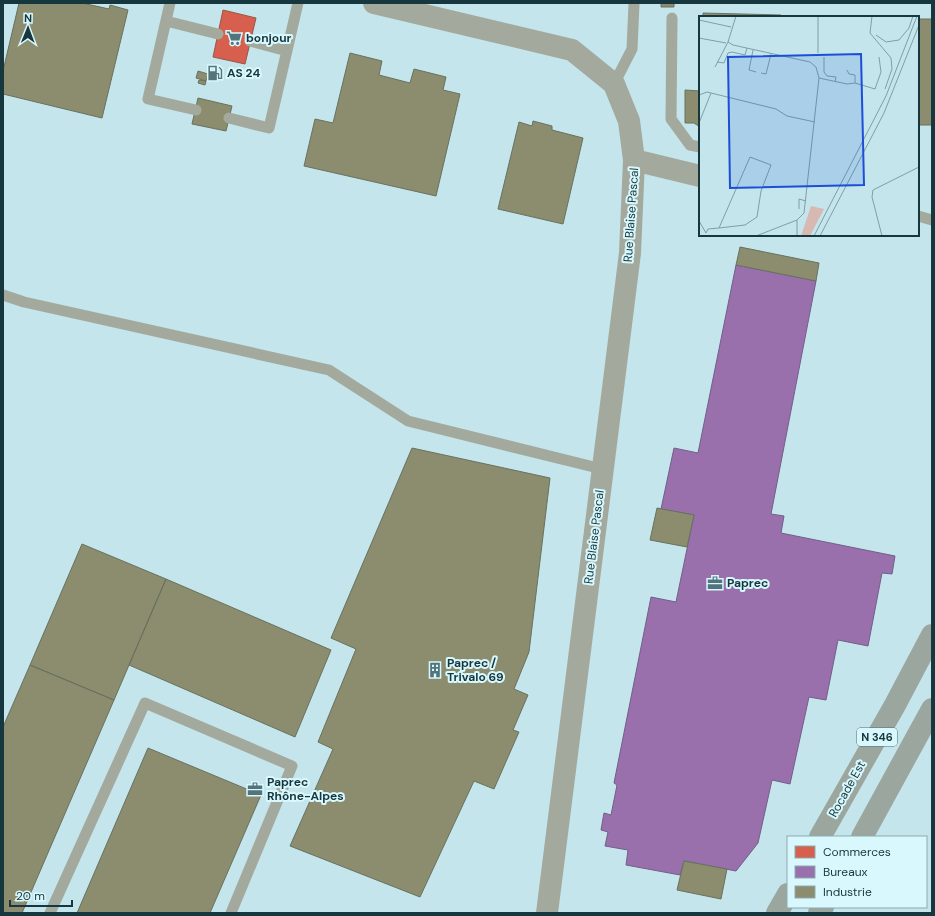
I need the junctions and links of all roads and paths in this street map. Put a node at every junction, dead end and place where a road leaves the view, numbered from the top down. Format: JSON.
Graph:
{"nodes":[{"id":1,"x":170,"y":3,"type":"edge"},
{"id":2,"x":298,"y":3,"type":"edge"},
{"id":3,"x":374,"y":3,"type":"edge"},
{"id":4,"x":634,"y":4,"type":"dead end"},
{"id":5,"x":672,"y":18,"type":"dead end"},
{"id":6,"x":166,"y":21,"type":"junction"},
{"id":7,"x":218,"y":34,"type":"dead end"},
{"id":8,"x":250,"y":42,"type":"dead end"},
{"id":9,"x":287,"y":51,"type":"junction"},
{"id":10,"x":614,"y":84,"type":"junction"},
{"id":11,"x":196,"y":110,"type":"dead end"},
{"id":12,"x":229,"y":118,"type":"dead end"},
{"id":13,"x":699,"y":147,"type":"edge"},
{"id":14,"x":634,"y":160,"type":"junction"},
{"id":15,"x":699,"y":176,"type":"edge"},
{"id":16,"x":919,"y":216,"type":"edge"},
{"id":17,"x":932,"y":220,"type":"edge"},
{"id":18,"x":3,"y":295,"type":"edge"},
{"id":19,"x":602,"y":469,"type":"junction"},
{"id":20,"x":932,"y":635,"type":"edge"},
{"id":21,"x":932,"y":709,"type":"edge"},
{"id":22,"x":821,"y":836,"type":"edge"},
{"id":23,"x":863,"y":836,"type":"edge"},
{"id":24,"x":787,"y":896,"type":"edge"},
{"id":25,"x":50,"y":913,"type":"edge"},
{"id":26,"x":231,"y":913,"type":"edge"},
{"id":27,"x":547,"y":913,"type":"edge"},
{"id":28,"x":777,"y":913,"type":"edge"}],
"edges":[{"from":1,"to":6,"type":"lane"},
{"from":2,"to":9,"type":"lane"},
{"from":3,"to":10,"type":"street"},
{"from":4,"to":10,"type":"lane"},
{"from":5,"to":13,"type":"lane"},
{"from":6,"to":7,"type":"lane"},
{"from":6,"to":11,"type":"lane"},
{"from":8,"to":9,"type":"lane"},
{"from":9,"to":12,"type":"lane"},
{"from":10,"to":14,"type":"street","name":"Rue Blaise Pascal"},
{"from":14,"to":15,"type":"street"},
{"from":14,"to":19,"type":"street","name":"Rue Blaise Pascal"},
{"from":16,"to":17,"type":"lane"},
{"from":18,"to":19,"type":"lane"},
{"from":19,"to":27,"type":"street","name":"Rue Blaise Pascal"},
{"from":20,"to":22,"type":"highway","name":"Rocade Est","number":"N 346"},
{"from":21,"to":23,"type":"highway","number":"N 346"},
{"from":24,"to":28,"type":"highway"},
{"from":25,"to":26,"type":"lane"}]}
